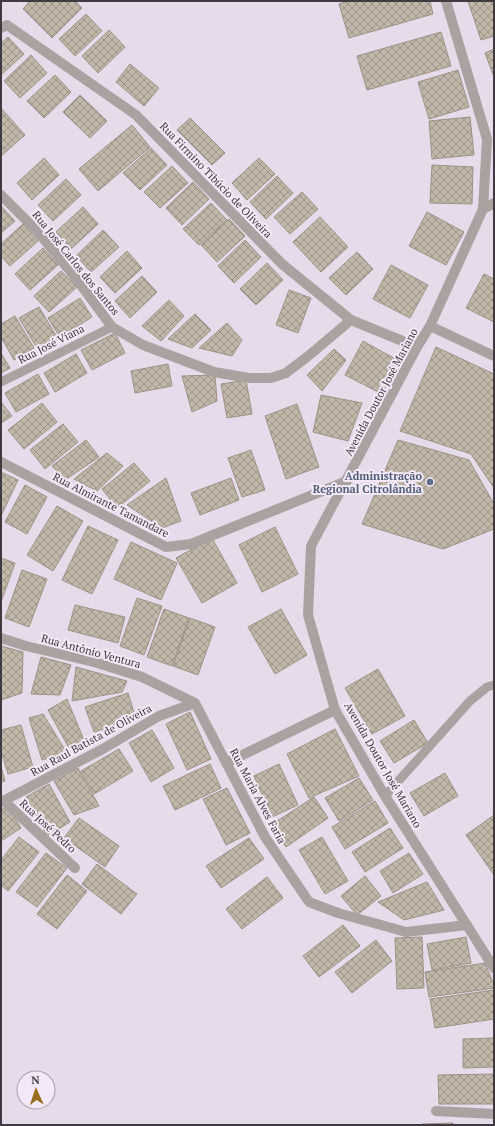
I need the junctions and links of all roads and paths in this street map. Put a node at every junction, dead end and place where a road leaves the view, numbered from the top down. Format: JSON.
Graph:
{"nodes":[{"id":1,"x":446,"y":1,"type":"edge"},
{"id":2,"x":1,"y":28,"type":"edge"},
{"id":3,"x":1,"y":195,"type":"edge"},
{"id":4,"x":494,"y":203,"type":"edge"},
{"id":5,"x":483,"y":209,"type":"junction"},
{"id":6,"x":351,"y":320,"type":"junction"},
{"id":7,"x":430,"y":326,"type":"junction"},
{"id":8,"x":112,"y":327,"type":"junction"},
{"id":9,"x":417,"y":347,"type":"junction"},
{"id":10,"x":494,"y":356,"type":"edge"},
{"id":11,"x":1,"y":382,"type":"edge"},
{"id":12,"x":1,"y":462,"type":"edge"},
{"id":13,"x":347,"y":481,"type":"junction"},
{"id":14,"x":1,"y":638,"type":"edge"},
{"id":15,"x":494,"y":685,"type":"edge"},
{"id":16,"x":195,"y":703,"type":"junction"},
{"id":17,"x":335,"y":710,"type":"junction"},
{"id":18,"x":226,"y":763,"type":"junction"},
{"id":19,"x":385,"y":796,"type":"junction"},
{"id":20,"x":3,"y":802,"type":"edge"},
{"id":21,"x":74,"y":868,"type":"dead end"},
{"id":22,"x":467,"y":925,"type":"junction"},
{"id":23,"x":494,"y":968,"type":"edge"},
{"id":24,"x":436,"y":1111,"type":"dead end"},
{"id":25,"x":494,"y":1114,"type":"edge"}],
"edges":[{"from":1,"to":5,"type":"street","name":"Avenida Doutor José Mariano"},
{"from":2,"to":6,"type":"street","name":"Rua Firmino Tibúcio de Oliveira"},
{"from":3,"to":8,"type":"street","name":"Rua José Carlos dos Santos"},
{"from":4,"to":5,"type":"street"},
{"from":5,"to":7,"type":"street","name":"Avenida Doutor José Mariano"},
{"from":6,"to":8,"type":"street","name":"Rua José Carlos dos Santos"},
{"from":6,"to":9,"type":"street","name":"Rua Firmino Tibúcio de Oliveira"},
{"from":7,"to":9,"type":"street","name":"Avenida Doutor José Mariano"},
{"from":7,"to":10,"type":"street"},
{"from":8,"to":11,"type":"lane","name":"Rua José Viana"},
{"from":9,"to":13,"type":"street","name":"Avenida Doutor José Mariano"},
{"from":12,"to":13,"type":"street","name":"Rua Almirante Tamandare"},
{"from":13,"to":17,"type":"street","name":"Avenida Doutor José Mariano"},
{"from":14,"to":16,"type":"street","name":"Rua Antônio Ventura"},
{"from":15,"to":19,"type":"lane"},
{"from":16,"to":18,"type":"street","name":"Rua Maria Alves Faria"},
{"from":16,"to":20,"type":"street","name":"Rua Raul Batista de Oliveira"},
{"from":17,"to":18,"type":"street"},
{"from":17,"to":19,"type":"street","name":"Avenida Doutor José Mariano"},
{"from":18,"to":22,"type":"street","name":"Rua Maria Alves Faria"},
{"from":19,"to":22,"type":"street","name":"Avenida Doutor José Mariano"},
{"from":20,"to":21,"type":"street","name":"Rua José Pedro"},
{"from":22,"to":23,"type":"street","name":"Avenida Doutor José Mariano"},
{"from":24,"to":25,"type":"street"}]}
